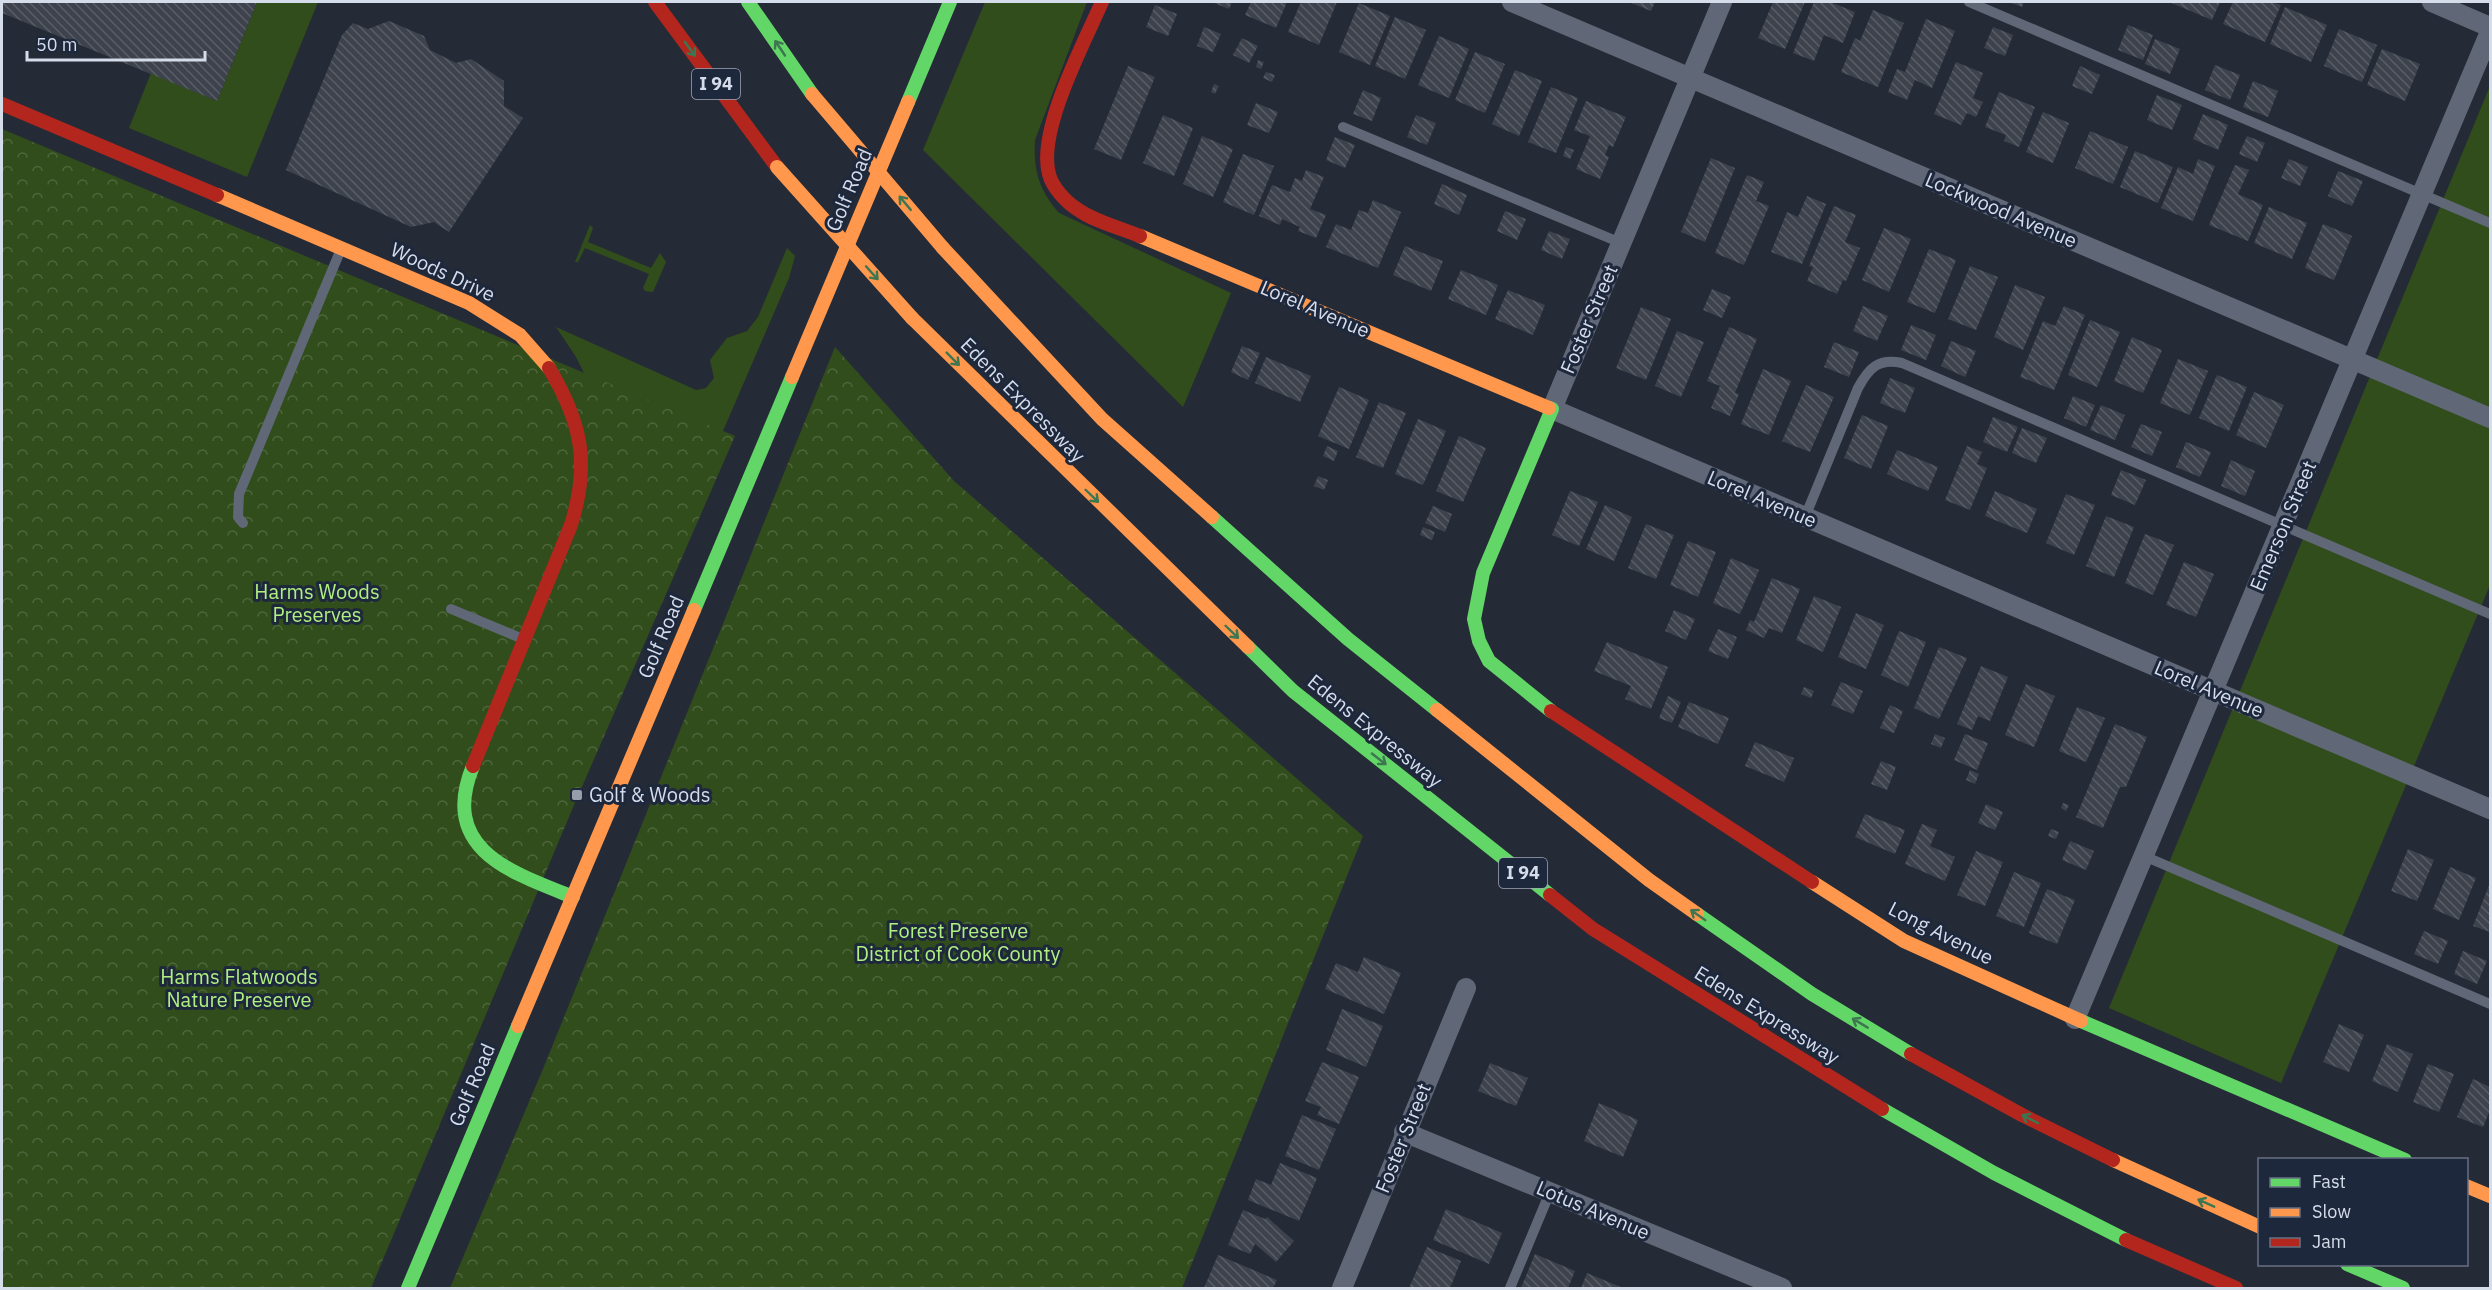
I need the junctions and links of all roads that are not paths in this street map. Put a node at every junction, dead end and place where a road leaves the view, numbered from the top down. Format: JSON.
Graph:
{"nodes":[{"id":1,"x":655,"y":2,"type":"edge"},
{"id":2,"x":748,"y":2,"type":"edge"},
{"id":3,"x":950,"y":2,"type":"edge"},
{"id":4,"x":1102,"y":2,"type":"edge"},
{"id":5,"x":1722,"y":2,"type":"edge"},
{"id":6,"x":1969,"y":2,"type":"edge"},
{"id":7,"x":2432,"y":2,"type":"edge"},
{"id":8,"x":1521,"y":3,"type":"edge"},
{"id":9,"x":2490,"y":27,"type":"edge"},
{"id":10,"x":2490,"y":32,"type":"edge"},
{"id":11,"x":1690,"y":77,"type":"junction"},
{"id":12,"x":2,"y":104,"type":"edge"},
{"id":13,"x":1342,"y":127,"type":"dead end"},
{"id":14,"x":2422,"y":194,"type":"junction"},
{"id":15,"x":2490,"y":223,"type":"edge"},
{"id":16,"x":1621,"y":243,"type":"junction"},
{"id":17,"x":341,"y":248,"type":"junction"},
{"id":18,"x":2353,"y":359,"type":"junction"},
{"id":19,"x":1552,"y":409,"type":"junction"},
{"id":20,"x":2490,"y":418,"type":"edge"},
{"id":21,"x":1805,"y":517,"type":"junction"},
{"id":22,"x":243,"y":523,"type":"dead end"},
{"id":23,"x":2282,"y":526,"type":"junction"},
{"id":24,"x":451,"y":609,"type":"dead end"},
{"id":25,"x":2490,"y":614,"type":"edge"},
{"id":26,"x":525,"y":640,"type":"junction"},
{"id":27,"x":1479,"y":641,"type":"joint"},
{"id":28,"x":2213,"y":691,"type":"junction"},
{"id":29,"x":2490,"y":809,"type":"edge"},
{"id":30,"x":2144,"y":856,"type":"junction"},
{"id":31,"x":573,"y":897,"type":"junction"},
{"id":32,"x":1466,"y":988,"type":"dead end"},
{"id":33,"x":2490,"y":1004,"type":"edge"},
{"id":34,"x":2075,"y":1019,"type":"junction"},
{"id":35,"x":1404,"y":1132,"type":"junction"},
{"id":36,"x":2400,"y":1158,"type":"edge"},
{"id":37,"x":2468,"y":1187,"type":"edge"},
{"id":38,"x":1550,"y":1192,"type":"junction"},
{"id":39,"x":2490,"y":1196,"type":"edge"},
{"id":40,"x":2258,"y":1227,"type":"edge"},
{"id":41,"x":2353,"y":1266,"type":"edge"},
{"id":42,"x":408,"y":1288,"type":"edge"},
{"id":43,"x":1342,"y":1288,"type":"edge"},
{"id":44,"x":1510,"y":1288,"type":"edge"},
{"id":45,"x":1782,"y":1288,"type":"edge"},
{"id":46,"x":2236,"y":1288,"type":"edge"},
{"id":47,"x":2403,"y":1288,"type":"edge"}],
"edges":[{"from":1,"to":46,"type":"main road","name":"Edens Expressway","number":"I 94","one_way":true,"bridge":true},
{"from":40,"to":2,"type":"main road","one_way":true,"bridge":true},
{"from":3,"to":31,"type":"main road","name":"Golf Road"},
{"from":4,"to":19,"type":"main road","name":"Lorel Avenue"},
{"from":5,"to":11,"type":"street","name":"Foster Street"},
{"from":6,"to":14,"type":"lane"},
{"from":7,"to":9,"type":"street"},
{"from":8,"to":11,"type":"street","name":"Lockwood Avenue"},
{"from":10,"to":14,"type":"street","name":"Emerson Street"},
{"from":11,"to":16,"type":"street","name":"Foster Street"},
{"from":11,"to":18,"type":"street","name":"Lockwood Avenue"},
{"from":12,"to":17,"type":"main road","name":"Woods Drive"},
{"from":13,"to":16,"type":"lane"},
{"from":14,"to":15,"type":"lane"},
{"from":14,"to":18,"type":"street","name":"Emerson Street"},
{"from":16,"to":19,"type":"street","name":"Foster Street"},
{"from":17,"to":22,"type":"lane"},
{"from":17,"to":26,"type":"main road","name":"Woods Drive"},
{"from":18,"to":20,"type":"street","name":"Lockwood Avenue"},
{"from":18,"to":23,"type":"street","name":"Emerson Street"},
{"from":19,"to":21,"type":"street","name":"Lorel Avenue"},
{"from":19,"to":27,"type":"main road","name":"Foster Street"},
{"from":21,"to":23,"type":"lane"},
{"from":21,"to":28,"type":"street","name":"Lorel Avenue"},
{"from":23,"to":25,"type":"lane"},
{"from":23,"to":28,"type":"street","name":"Emerson Street"},
{"from":24,"to":26,"type":"lane"},
{"from":26,"to":31,"type":"main road","name":"Woods Drive"},
{"from":27,"to":34,"type":"main road","name":"Long Avenue"},
{"from":28,"to":29,"type":"street","name":"Lorel Avenue"},
{"from":28,"to":30,"type":"street","name":"Emerson Street"},
{"from":30,"to":33,"type":"lane"},
{"from":30,"to":34,"type":"street","name":"Emerson Street"},
{"from":31,"to":42,"type":"main road","name":"Golf Road"},
{"from":32,"to":35,"type":"street","name":"Foster Street"},
{"from":34,"to":36,"type":"main road","name":"Long Avenue"},
{"from":35,"to":38,"type":"street","name":"Lotus Avenue"},
{"from":35,"to":43,"type":"street","name":"Foster Street"},
{"from":37,"to":39,"type":"main road"},
{"from":38,"to":44,"type":"lane"},
{"from":38,"to":45,"type":"street","name":"Lotus Avenue"},
{"from":41,"to":47,"type":"main road"}]}
